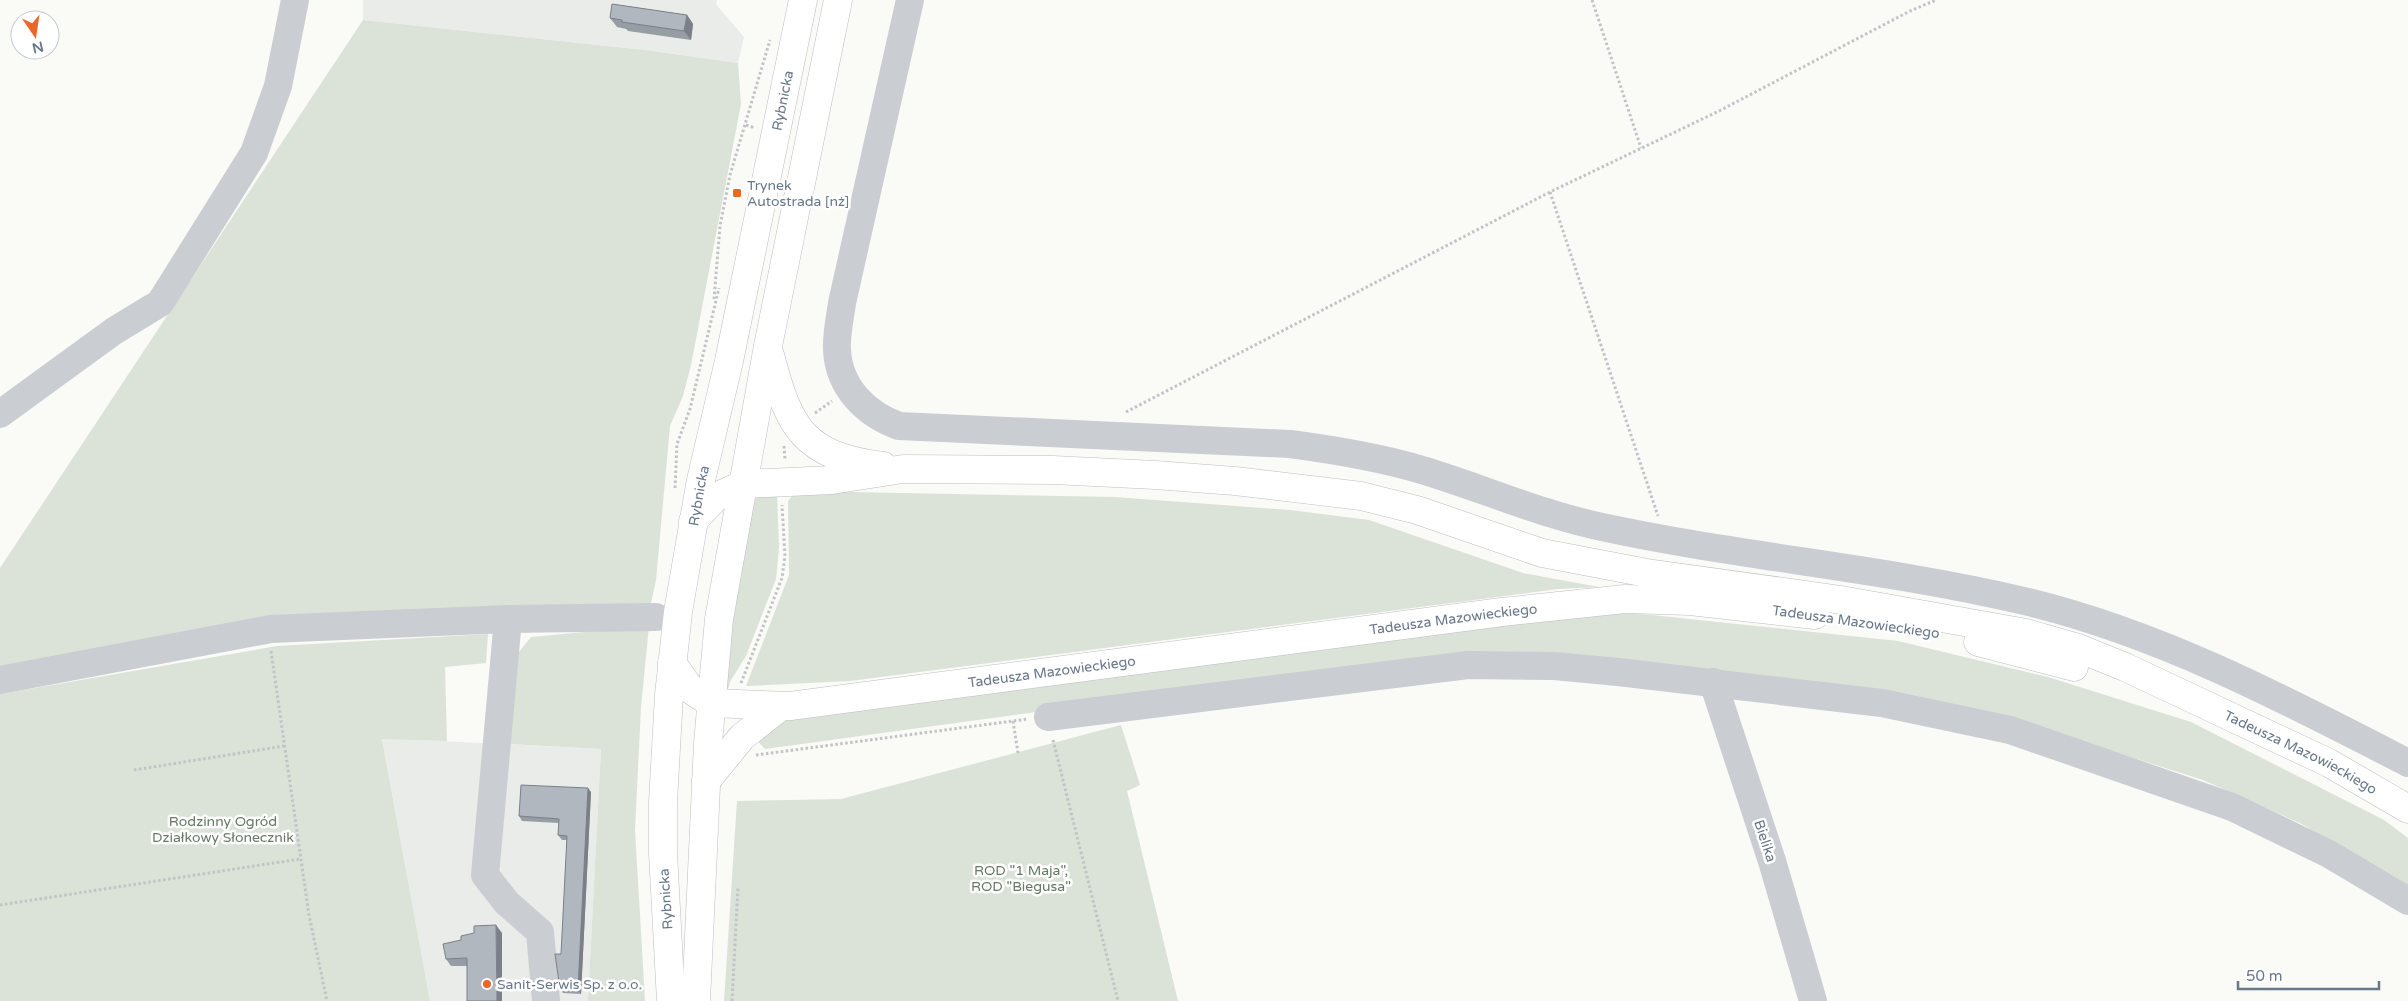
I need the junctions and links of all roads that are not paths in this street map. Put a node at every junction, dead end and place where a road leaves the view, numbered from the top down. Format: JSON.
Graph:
{"nodes":[{"id":1,"x":295,"y":0,"type":"edge"},
{"id":2,"x":803,"y":0,"type":"edge"},
{"id":3,"x":838,"y":0,"type":"edge"},
{"id":4,"x":910,"y":0,"type":"edge"},
{"id":5,"x":768,"y":346,"type":"junction"},
{"id":6,"x":0,"y":414,"type":"edge"},
{"id":7,"x":903,"y":469,"type":"junction"},
{"id":8,"x":744,"y":484,"type":"junction"},
{"id":9,"x":693,"y":521,"type":"junction"},
{"id":10,"x":656,"y":617,"type":"dead end"},
{"id":11,"x":508,"y":619,"type":"junction"},
{"id":12,"x":672,"y":663,"type":"junction"},
{"id":13,"x":0,"y":680,"type":"edge"},
{"id":14,"x":1714,"y":682,"type":"junction"},
{"id":15,"x":2191,"y":699,"type":"junction"},
{"id":16,"x":710,"y":703,"type":"junction"},
{"id":17,"x":781,"y":706,"type":"junction"},
{"id":18,"x":1048,"y":717,"type":"road end"},
{"id":19,"x":2408,"y":763,"type":"edge"},
{"id":20,"x":706,"y":781,"type":"junction"},
{"id":21,"x":2408,"y":808,"type":"edge"},
{"id":22,"x":2408,"y":901,"type":"edge"},
{"id":23,"x":546,"y":1001,"type":"edge"},
{"id":24,"x":671,"y":1001,"type":"edge"},
{"id":25,"x":696,"y":1001,"type":"edge"},
{"id":26,"x":1812,"y":1001,"type":"edge"}],
"edges":[{"from":1,"to":6,"type":"street"},
{"from":2,"to":9,"type":"main road","name":"Rybnicka"},
{"from":3,"to":5,"type":"main road"},
{"from":4,"to":19,"type":"street"},
{"from":5,"to":7,"type":"main road"},
{"from":5,"to":8,"type":"main road"},
{"from":7,"to":8,"type":"main road","name":"Tadeusza Mazowieckiego"},
{"from":7,"to":15,"type":"main road","name":"Tadeusza Mazowieckiego"},
{"from":8,"to":9,"type":"main road"},
{"from":8,"to":16,"type":"main road"},
{"from":9,"to":12,"type":"main road","name":"Rybnicka"},
{"from":10,"to":11,"type":"street"},
{"from":11,"to":13,"type":"street"},
{"from":11,"to":23,"type":"street"},
{"from":12,"to":16,"type":"main road"},
{"from":12,"to":24,"type":"main road","name":"Rybnicka"},
{"from":14,"to":18,"type":"street"},
{"from":14,"to":22,"type":"street"},
{"from":14,"to":26,"type":"street","name":"Bielika"},
{"from":15,"to":17,"type":"main road","name":"Tadeusza Mazowieckiego"},
{"from":15,"to":21,"type":"main road","name":"Tadeusza Mazowieckiego"},
{"from":16,"to":17,"type":"main road","name":"Tadeusza Mazowieckiego"},
{"from":16,"to":20,"type":"main road"},
{"from":17,"to":20,"type":"main road"},
{"from":20,"to":25,"type":"main road"}]}
